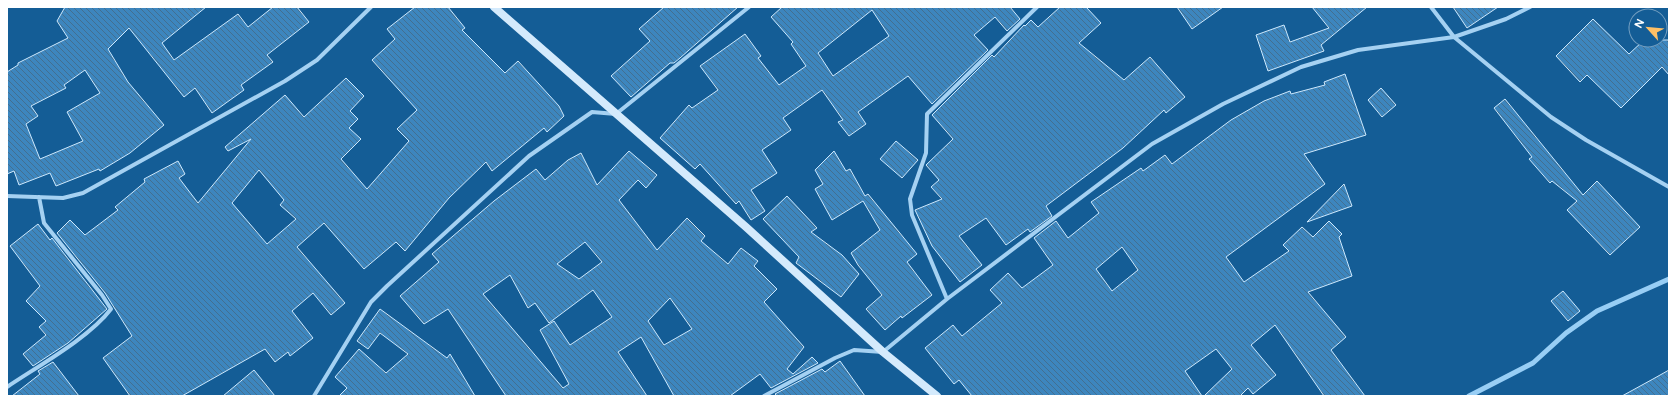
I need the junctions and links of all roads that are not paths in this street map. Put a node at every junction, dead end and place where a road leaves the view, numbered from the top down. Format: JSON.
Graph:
{"nodes":[{"id":1,"x":371,"y":7,"type":"edge"},
{"id":2,"x":494,"y":7,"type":"edge"},
{"id":3,"x":749,"y":7,"type":"edge"},
{"id":4,"x":1037,"y":7,"type":"edge"},
{"id":5,"x":1431,"y":7,"type":"edge"},
{"id":6,"x":1530,"y":7,"type":"edge"},
{"id":7,"x":1454,"y":37,"type":"junction"},
{"id":8,"x":616,"y":114,"type":"junction"},
{"id":9,"x":1669,"y":187,"type":"edge"},
{"id":10,"x":7,"y":196,"type":"edge"},
{"id":11,"x":39,"y":197,"type":"junction"},
{"id":12,"x":946,"y":299,"type":"junction"},
{"id":13,"x":883,"y":352,"type":"junction"},
{"id":14,"x":7,"y":387,"type":"edge"},
{"id":15,"x":314,"y":396,"type":"edge"},
{"id":16,"x":764,"y":396,"type":"edge"},
{"id":17,"x":937,"y":396,"type":"edge"}],
"edges":[{"from":1,"to":11,"type":"street"},
{"from":2,"to":8,"type":"main road"},
{"from":3,"to":8,"type":"street"},
{"from":4,"to":12,"type":"street"},
{"from":5,"to":7,"type":"street"},
{"from":6,"to":7,"type":"street"},
{"from":7,"to":9,"type":"street"},
{"from":7,"to":12,"type":"street"},
{"from":8,"to":13,"type":"main road"},
{"from":8,"to":15,"type":"street"},
{"from":10,"to":11,"type":"street"},
{"from":11,"to":14,"type":"street"},
{"from":12,"to":13,"type":"street"},
{"from":13,"to":16,"type":"street"},
{"from":13,"to":17,"type":"main road"}]}
